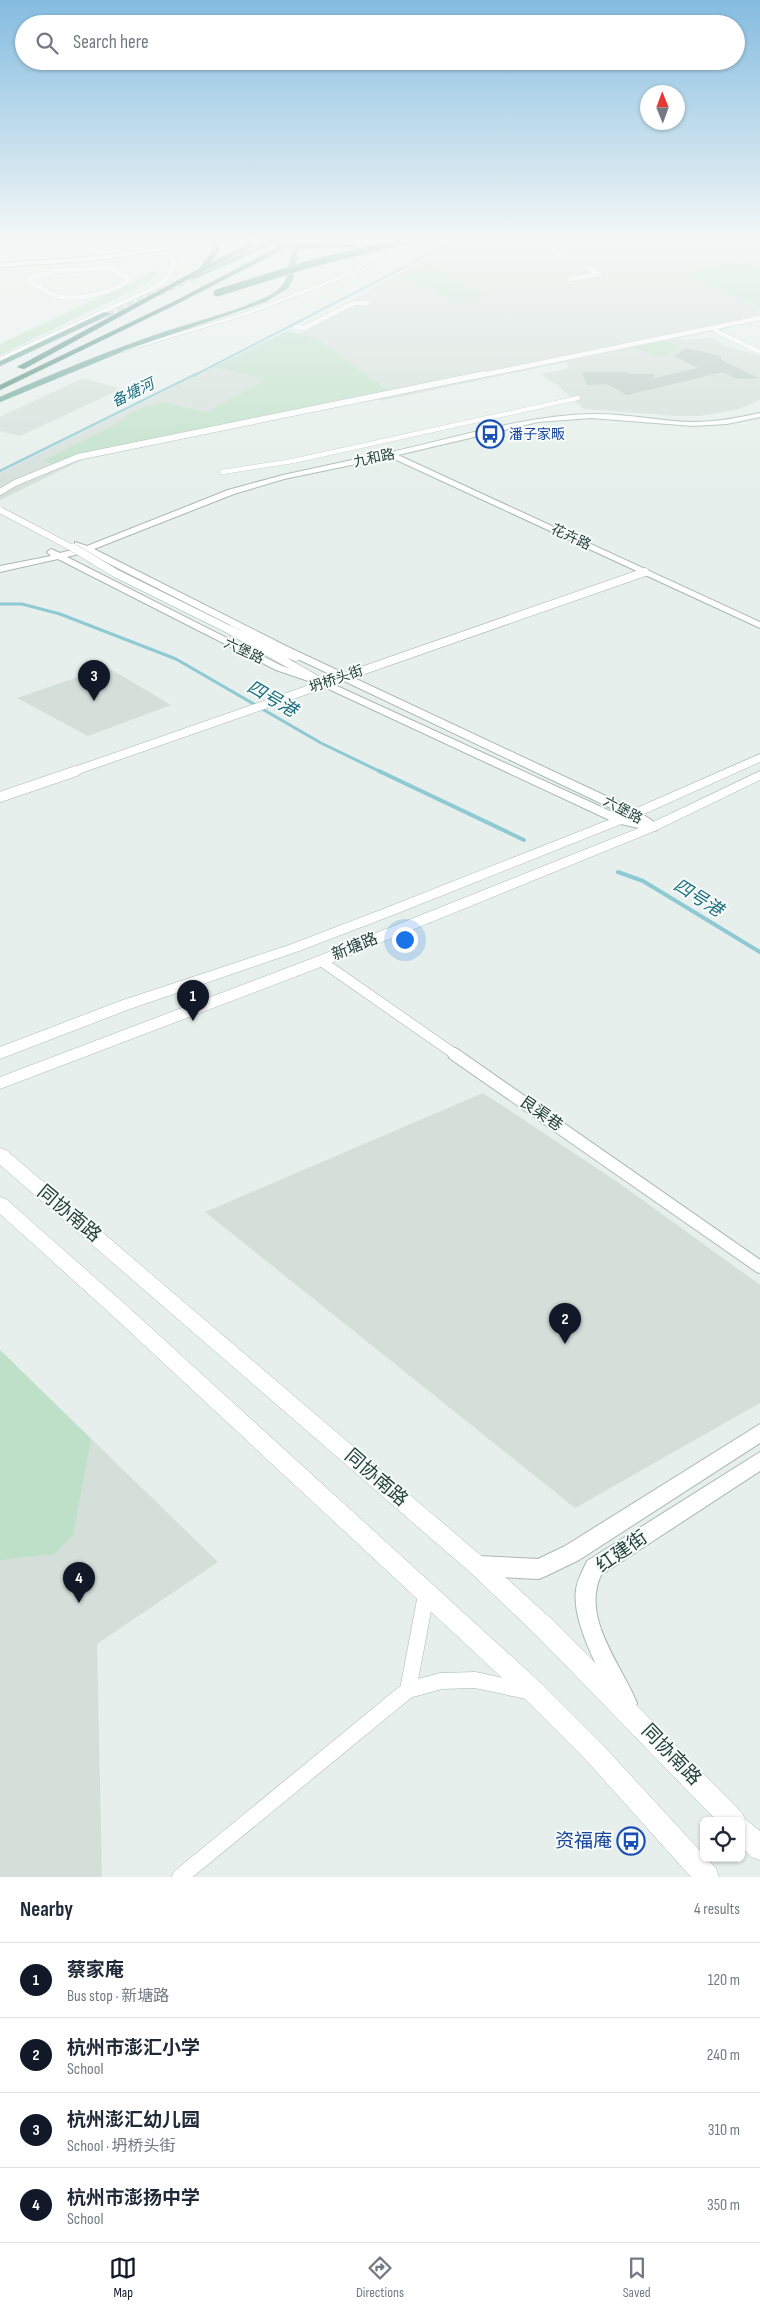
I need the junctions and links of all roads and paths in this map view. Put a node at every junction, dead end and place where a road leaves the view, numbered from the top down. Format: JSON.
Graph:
{"nodes":[{"id":1,"x":73,"y":326,"type":"edge"},
{"id":2,"x":82,"y":326,"type":"edge"},
{"id":3,"x":100,"y":326,"type":"tunnel mouth"},
{"id":4,"x":115,"y":326,"type":"tunnel mouth"},
{"id":5,"x":128,"y":326,"type":"edge"},
{"id":6,"x":138,"y":326,"type":"edge"},
{"id":7,"x":191,"y":326,"type":"edge"},
{"id":8,"x":206,"y":326,"type":"edge"},
{"id":9,"x":309,"y":326,"type":"edge"},
{"id":10,"x":723,"y":326,"type":"edge"},
{"id":11,"x":296,"y":327,"type":"dead end"},
{"id":12,"x":716,"y":331,"type":"dead end"},
{"id":13,"x":760,"y":352,"type":"edge"},
{"id":14,"x":94,"y":359,"type":"junction"},
{"id":15,"x":0,"y":360,"type":"edge"},
{"id":16,"x":54,"y":361,"type":"junction"},
{"id":17,"x":0,"y":364,"type":"edge"},
{"id":18,"x":16,"y":370,"type":"dead end"},
{"id":19,"x":8,"y":374,"type":"dead end"},
{"id":20,"x":0,"y":379,"type":"edge"},
{"id":21,"x":398,"y":386,"type":"dead end"},
{"id":22,"x":0,"y":388,"type":"edge"},
{"id":23,"x":402,"y":392,"type":"junction"},
{"id":24,"x":578,"y":398,"type":"dead end"},
{"id":25,"x":0,"y":400,"type":"edge"},
{"id":26,"x":758,"y":413,"type":"edge"},
{"id":27,"x":381,"y":450,"type":"joint"},
{"id":28,"x":391,"y":451,"type":"junction"},
{"id":29,"x":402,"y":452,"type":"junction"},
{"id":30,"x":222,"y":472,"type":"dead end"},
{"id":31,"x":0,"y":492,"type":"edge"},
{"id":32,"x":0,"y":510,"type":"edge"},
{"id":33,"x":82,"y":546,"type":"junction"},
{"id":34,"x":54,"y":554,"type":"junction"},
{"id":35,"x":0,"y":562,"type":"edge"},
{"id":36,"x":0,"y":569,"type":"edge"},
{"id":37,"x":645,"y":572,"type":"junction"},
{"id":38,"x":760,"y":617,"type":"edge"},
{"id":39,"x":760,"y":625,"type":"edge"},
{"id":40,"x":228,"y":629,"type":"junction"},
{"id":41,"x":299,"y":658,"type":"junction"},
{"id":42,"x":342,"y":677,"type":"junction"},
{"id":43,"x":323,"y":683,"type":"junction"},
{"id":44,"x":760,"y":758,"type":"edge"},
{"id":45,"x":760,"y":775,"type":"edge"},
{"id":46,"x":0,"y":797,"type":"edge"},
{"id":47,"x":634,"y":814,"type":"junction"},
{"id":48,"x":620,"y":820,"type":"junction"},
{"id":49,"x":653,"y":827,"type":"junction"},
{"id":50,"x":321,"y":961,"type":"junction"},
{"id":51,"x":0,"y":1053,"type":"edge"},
{"id":52,"x":0,"y":1083,"type":"edge"},
{"id":53,"x":0,"y":1155,"type":"edge"},
{"id":54,"x":0,"y":1204,"type":"edge"},
{"id":55,"x":760,"y":1267,"type":"edge"},
{"id":56,"x":760,"y":1433,"type":"edge"},
{"id":57,"x":760,"y":1461,"type":"edge"},
{"id":58,"x":478,"y":1566,"type":"junction"},
{"id":59,"x":426,"y":1595,"type":"junction"},
{"id":60,"x":408,"y":1690,"type":"junction"},
{"id":61,"x":535,"y":1693,"type":"junction"},
{"id":62,"x":635,"y":1718,"type":"junction"},
{"id":63,"x":730,"y":1817,"type":"edge"},
{"id":64,"x":745,"y":1833,"type":"edge"},
{"id":65,"x":760,"y":1848,"type":"edge"},
{"id":66,"x":180,"y":1877,"type":"edge"},
{"id":67,"x":707,"y":1877,"type":"edge"}],
"edges":[{"from":1,"to":15,"type":"main road"},
{"from":2,"to":17,"type":"main road"},
{"from":3,"to":18,"type":"highway"},
{"from":4,"to":20,"type":"highway"},
{"from":5,"to":16,"type":"highway"},
{"from":6,"to":16,"type":"highway"},
{"from":7,"to":14,"type":"main road"},
{"from":8,"to":14,"type":"main road"},
{"from":9,"to":11,"type":"street"},
{"from":10,"to":23,"type":"street"},
{"from":12,"to":13,"type":"street"},
{"from":14,"to":25,"type":"main road"},
{"from":16,"to":22,"type":"highway"},
{"from":19,"to":20,"type":"highway"},
{"from":21,"to":23,"type":"street"},
{"from":23,"to":31,"type":"street"},
{"from":24,"to":30,"type":"street"},
{"from":26,"to":28,"type":"street","name":"九和路"},
{"from":26,"to":29,"type":"street","name":"九和路"},
{"from":27,"to":28,"type":"street","name":"花卉路"},
{"from":27,"to":33,"type":"street","name":"九和路"},
{"from":28,"to":29,"type":"street","name":"花卉路"},
{"from":28,"to":33,"type":"street","name":"九和路"},
{"from":28,"to":37,"type":"street","name":"花卉路"},
{"from":29,"to":38,"type":"street","name":"花卉路"},
{"from":32,"to":40,"type":"street","bridge":true},
{"from":33,"to":34,"type":"street","name":"九和路"},
{"from":33,"to":41,"type":"street","name":"六堡路"},
{"from":34,"to":35,"type":"street","name":"九和路"},
{"from":34,"to":36,"type":"street","name":"九和路"},
{"from":34,"to":43,"type":"street","name":"六堡路"},
{"from":37,"to":39,"type":"street","name":"花卉路"},
{"from":37,"to":42,"type":"street","name":"坍桥头街"},
{"from":40,"to":41,"type":"street"},
{"from":40,"to":43,"type":"street"},
{"from":41,"to":42,"type":"street","name":"六堡路"},
{"from":42,"to":43,"type":"street","name":"坍桥头街"},
{"from":42,"to":47,"type":"street","name":"六堡路"},
{"from":43,"to":46,"type":"street","name":"坍桥头街"},
{"from":43,"to":48,"type":"street","name":"六堡路"},
{"from":44,"to":47,"type":"main road","name":"新塘路"},
{"from":45,"to":49,"type":"main road","name":"新塘路"},
{"from":47,"to":48,"type":"main road","name":"新塘路"},
{"from":47,"to":49,"type":"street","name":"六堡路"},
{"from":48,"to":49,"type":"street","name":"六堡路"},
{"from":48,"to":51,"type":"main road","name":"新塘路"},
{"from":49,"to":50,"type":"main road","name":"新塘路"},
{"from":50,"to":52,"type":"main road","name":"新塘路"},
{"from":50,"to":55,"type":"street","name":"艮渠巷"},
{"from":53,"to":58,"type":"main road","name":"同协南路"},
{"from":54,"to":59,"type":"main road"},
{"from":56,"to":58,"type":"street","name":"红建街"},
{"from":57,"to":62,"type":"street","name":"红建街"},
{"from":58,"to":62,"type":"main road","name":"同协南路"},
{"from":59,"to":60,"type":"street"},
{"from":59,"to":61,"type":"main road"},
{"from":60,"to":61,"type":"street"},
{"from":60,"to":66,"type":"street"},
{"from":61,"to":67,"type":"main road"},
{"from":62,"to":63,"type":"main road","name":"同协南路"},
{"from":64,"to":65,"type":"main road"}]}
